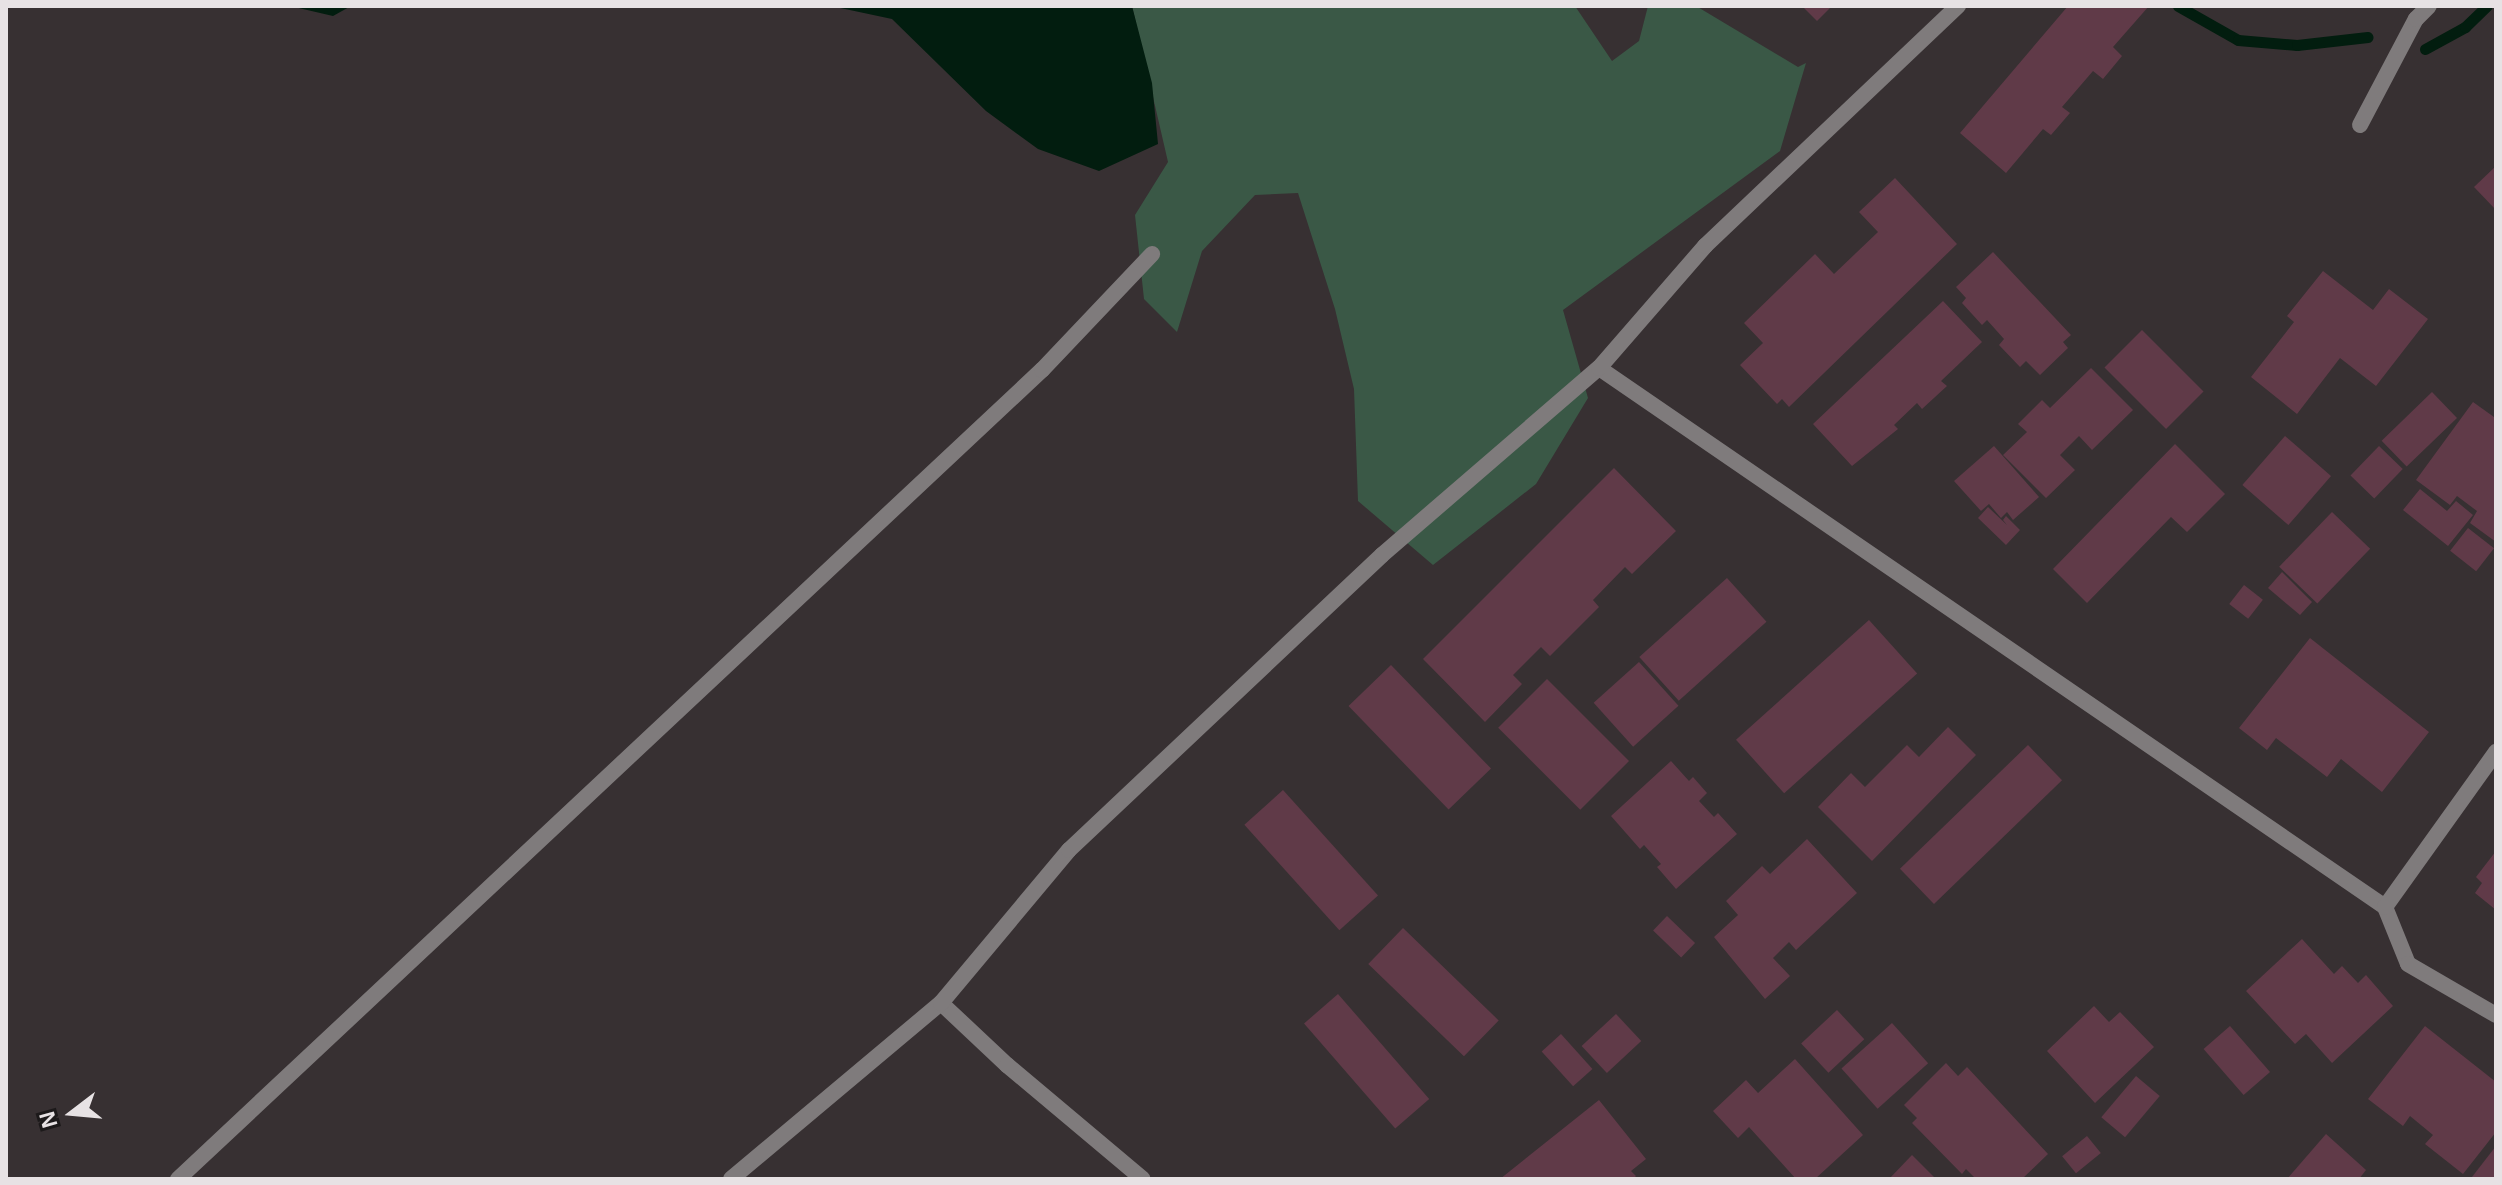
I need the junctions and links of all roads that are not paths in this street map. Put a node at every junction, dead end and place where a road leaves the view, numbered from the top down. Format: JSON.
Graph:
{"nodes":[{"id":1,"x":1958,"y":6,"type":"edge"},
{"id":2,"x":2429,"y":6,"type":"edge"},
{"id":3,"x":2360,"y":125,"type":"dead end"},
{"id":4,"x":1152,"y":254,"type":"dead end"},
{"id":5,"x":1599,"y":368,"type":"junction"},
{"id":6,"x":2496,"y":752,"type":"edge"},
{"id":7,"x":2385,"y":907,"type":"junction"},
{"id":8,"x":941,"y":1003,"type":"junction"},
{"id":9,"x":2496,"y":1015,"type":"edge"},
{"id":10,"x":178,"y":1179,"type":"edge"},
{"id":11,"x":731,"y":1179,"type":"edge"},
{"id":12,"x":1143,"y":1179,"type":"edge"}],
"edges":[{"from":1,"to":5,"type":"street"},
{"from":2,"to":3,"type":"street"},
{"from":4,"to":10,"type":"street"},
{"from":5,"to":7,"type":"street"},
{"from":5,"to":8,"type":"street"},
{"from":6,"to":7,"type":"street"},
{"from":7,"to":9,"type":"street"},
{"from":8,"to":11,"type":"street"},
{"from":8,"to":12,"type":"street"}]}
